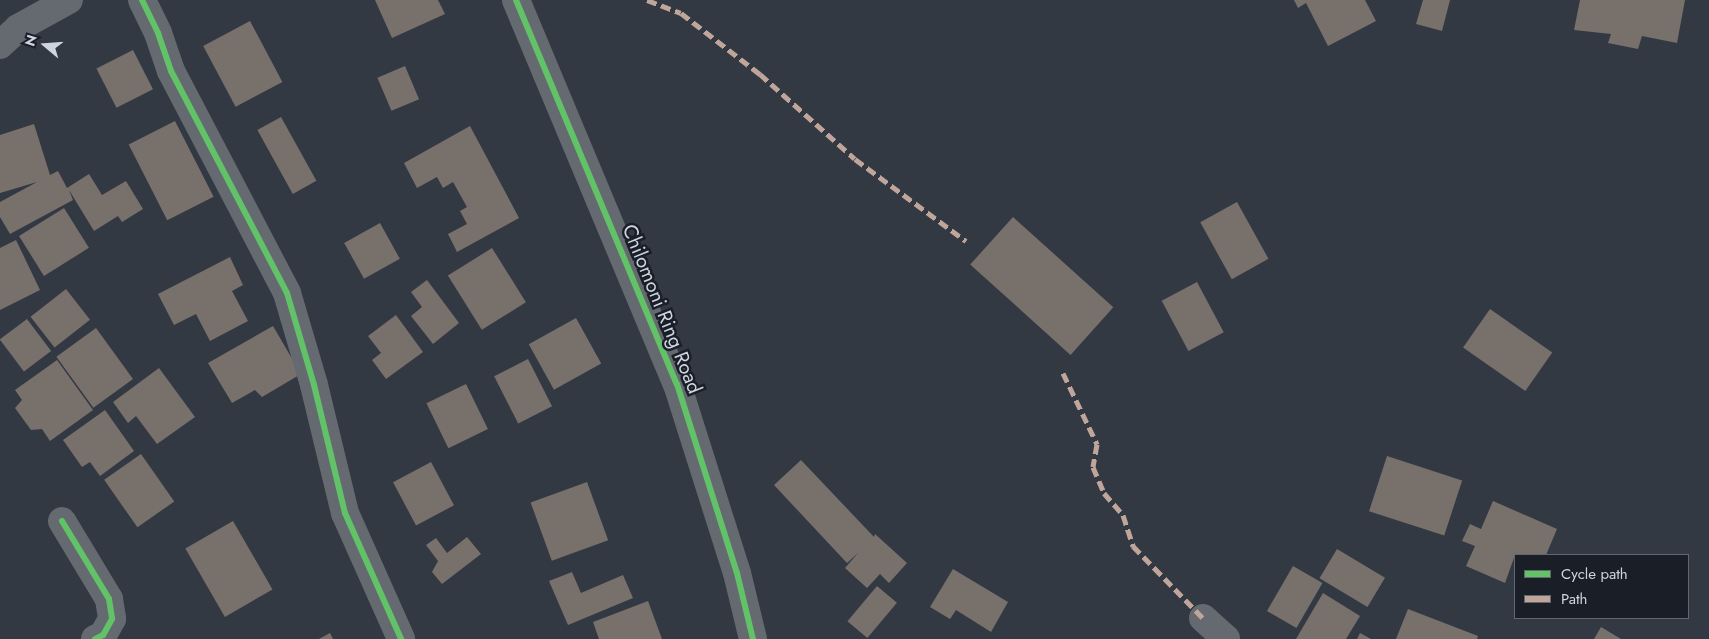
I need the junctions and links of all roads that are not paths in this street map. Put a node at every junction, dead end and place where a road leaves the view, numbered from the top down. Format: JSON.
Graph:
{"nodes":[{"id":1,"x":69,"y":0,"type":"edge"},
{"id":2,"x":142,"y":0,"type":"edge"},
{"id":3,"x":516,"y":0,"type":"edge"},
{"id":4,"x":0,"y":45,"type":"edge"},
{"id":5,"x":62,"y":521,"type":"dead end"},
{"id":6,"x":1203,"y":618,"type":"dead end"},
{"id":7,"x":94,"y":639,"type":"edge"},
{"id":8,"x":401,"y":639,"type":"edge"},
{"id":9,"x":753,"y":639,"type":"edge"},
{"id":10,"x":1226,"y":639,"type":"edge"}],
"edges":[{"from":1,"to":4,"type":"street"},
{"from":2,"to":8,"type":"street"},
{"from":3,"to":9,"type":"street","name":"Chilomoni Ring Road"},
{"from":5,"to":7,"type":"street"},
{"from":6,"to":10,"type":"street"}]}
